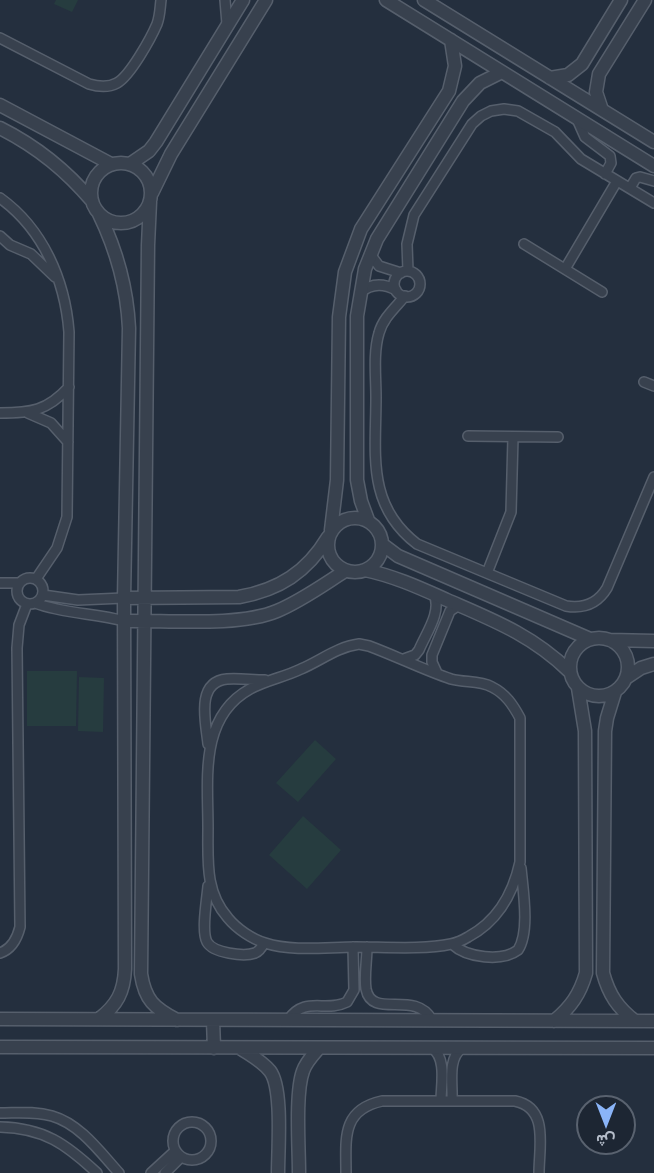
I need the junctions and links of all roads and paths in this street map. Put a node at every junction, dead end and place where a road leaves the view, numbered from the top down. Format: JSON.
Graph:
{"nodes":[{"id":1,"x":161,"y":0,"type":"edge"},
{"id":2,"x":225,"y":0,"type":"edge"},
{"id":3,"x":243,"y":0,"type":"edge"},
{"id":4,"x":266,"y":0,"type":"edge"},
{"id":5,"x":386,"y":0,"type":"edge"},
{"id":6,"x":621,"y":0,"type":"edge"},
{"id":7,"x":645,"y":0,"type":"edge"},
{"id":8,"x":433,"y":2,"type":"edge"},
{"id":9,"x":227,"y":27,"type":"junction"},
{"id":10,"x":0,"y":38,"type":"edge"},
{"id":11,"x":451,"y":40,"type":"junction"},
{"id":12,"x":502,"y":72,"type":"junction"},
{"id":13,"x":550,"y":78,"type":"junction"},
{"id":14,"x":0,"y":105,"type":"edge"},
{"id":15,"x":602,"y":110,"type":"junction"},
{"id":16,"x":577,"y":119,"type":"junction"},
{"id":17,"x":0,"y":128,"type":"edge"},
{"id":18,"x":654,"y":142,"type":"edge"},
{"id":19,"x":111,"y":164,"type":"junction"},
{"id":20,"x":130,"y":164,"type":"junction"},
{"id":21,"x":654,"y":166,"type":"edge"},
{"id":22,"x":606,"y":174,"type":"junction"},
{"id":23,"x":617,"y":181,"type":"junction"},
{"id":24,"x":654,"y":181,"type":"edge"},
{"id":25,"x":630,"y":188,"type":"junction"},
{"id":26,"x":0,"y":198,"type":"edge"},
{"id":27,"x":151,"y":198,"type":"junction"},
{"id":28,"x":92,"y":202,"type":"junction"},
{"id":29,"x":654,"y":203,"type":"edge"},
{"id":30,"x":4,"y":207,"type":"edge"},
{"id":31,"x":99,"y":214,"type":"junction"},
{"id":32,"x":35,"y":233,"type":"junction"},
{"id":33,"x":0,"y":236,"type":"edge"},
{"id":34,"x":524,"y":244,"type":"dead end"},
{"id":35,"x":22,"y":250,"type":"junction"},
{"id":36,"x":370,"y":254,"type":"junction"},
{"id":37,"x":565,"y":269,"type":"junction"},
{"id":38,"x":404,"y":272,"type":"junction"},
{"id":39,"x":59,"y":281,"type":"junction"},
{"id":40,"x":396,"y":290,"type":"junction"},
{"id":41,"x":602,"y":292,"type":"dead end"},
{"id":42,"x":359,"y":294,"type":"junction"},
{"id":43,"x":405,"y":296,"type":"junction"},
{"id":44,"x":644,"y":382,"type":"dead end"},
{"id":45,"x":654,"y":386,"type":"edge"},
{"id":46,"x":69,"y":387,"type":"junction"},
{"id":47,"x":51,"y":404,"type":"junction"},
{"id":48,"x":0,"y":413,"type":"edge"},
{"id":49,"x":28,"y":413,"type":"junction"},
{"id":50,"x":51,"y":423,"type":"junction"},
{"id":51,"x":468,"y":436,"type":"dead end"},
{"id":52,"x":513,"y":437,"type":"junction"},
{"id":53,"x":558,"y":437,"type":"dead end"},
{"id":54,"x":68,"y":442,"type":"junction"},
{"id":55,"x":654,"y":477,"type":"edge"},
{"id":56,"x":368,"y":520,"type":"junction"},
{"id":57,"x":329,"y":534,"type":"junction"},
{"id":58,"x":382,"y":544,"type":"junction"},
{"id":59,"x":365,"y":570,"type":"junction"},
{"id":60,"x":345,"y":571,"type":"junction"},
{"id":61,"x":487,"y":573,"type":"junction"},
{"id":62,"x":499,"y":578,"type":"junction"},
{"id":63,"x":36,"y":579,"type":"junction"},
{"id":64,"x":0,"y":583,"type":"edge"},
{"id":65,"x":20,"y":583,"type":"junction"},
{"id":66,"x":434,"y":594,"type":"junction"},
{"id":67,"x":43,"y":595,"type":"junction"},
{"id":68,"x":492,"y":596,"type":"junction"},
{"id":69,"x":124,"y":598,"type":"junction"},
{"id":70,"x":144,"y":598,"type":"junction"},
{"id":71,"x":31,"y":604,"type":"junction"},
{"id":72,"x":459,"y":605,"type":"junction"},
{"id":73,"x":124,"y":621,"type":"junction"},
{"id":74,"x":144,"y":621,"type":"junction"},
{"id":75,"x":590,"y":639,"type":"junction"},
{"id":76,"x":610,"y":640,"type":"junction"},
{"id":77,"x":654,"y":641,"type":"edge"},
{"id":78,"x":404,"y":659,"type":"junction"},
{"id":79,"x":654,"y":664,"type":"edge"},
{"id":80,"x":569,"y":671,"type":"junction"},
{"id":81,"x":437,"y":673,"type":"junction"},
{"id":82,"x":626,"y":678,"type":"junction"},
{"id":83,"x":271,"y":681,"type":"junction"},
{"id":84,"x":578,"y":688,"type":"junction"},
{"id":85,"x":615,"y":692,"type":"junction"},
{"id":86,"x":209,"y":750,"type":"junction"},
{"id":87,"x":520,"y":862,"type":"junction"},
{"id":88,"x":208,"y":881,"type":"junction"},
{"id":89,"x":264,"y":943,"type":"junction"},
{"id":90,"x":453,"y":944,"type":"junction"},
{"id":91,"x":353,"y":947,"type":"junction"},
{"id":92,"x":367,"y":947,"type":"junction"},
{"id":93,"x":0,"y":953,"type":"edge"},
{"id":94,"x":0,"y":1019,"type":"edge"},
{"id":95,"x":99,"y":1019,"type":"junction"},
{"id":96,"x":177,"y":1020,"type":"junction"},
{"id":97,"x":213,"y":1020,"type":"junction"},
{"id":98,"x":288,"y":1020,"type":"junction"},
{"id":99,"x":432,"y":1020,"type":"junction"},
{"id":100,"x":554,"y":1021,"type":"junction"},
{"id":101,"x":635,"y":1021,"type":"junction"},
{"id":102,"x":654,"y":1021,"type":"edge"},
{"id":103,"x":0,"y":1047,"type":"edge"},
{"id":104,"x":214,"y":1048,"type":"junction"},
{"id":105,"x":240,"y":1048,"type":"junction"},
{"id":106,"x":319,"y":1048,"type":"junction"},
{"id":107,"x":432,"y":1048,"type":"junction"},
{"id":108,"x":462,"y":1048,"type":"junction"},
{"id":109,"x":654,"y":1048,"type":"edge"},
{"id":110,"x":441,"y":1101,"type":"junction"},
{"id":111,"x":453,"y":1101,"type":"junction"},
{"id":112,"x":0,"y":1113,"type":"edge"},
{"id":113,"x":0,"y":1127,"type":"edge"},
{"id":114,"x":97,"y":1173,"type":"edge"},
{"id":115,"x":119,"y":1173,"type":"edge"},
{"id":116,"x":151,"y":1173,"type":"edge"},
{"id":117,"x":165,"y":1173,"type":"edge"},
{"id":118,"x":278,"y":1173,"type":"edge"},
{"id":119,"x":299,"y":1173,"type":"edge"},
{"id":120,"x":346,"y":1173,"type":"edge"},
{"id":121,"x":539,"y":1173,"type":"edge"}],
"edges":[{"from":1,"to":10,"type":"street"},
{"from":2,"to":9,"type":"street"},
{"from":3,"to":9,"type":"street"},
{"from":4,"to":27,"type":"street"},
{"from":5,"to":11,"type":"street"},
{"from":6,"to":13,"type":"street"},
{"from":7,"to":15,"type":"street"},
{"from":8,"to":13,"type":"street"},
{"from":9,"to":20,"type":"street"},
{"from":11,"to":12,"type":"street"},
{"from":11,"to":57,"type":"street"},
{"from":12,"to":16,"type":"street"},
{"from":12,"to":36,"type":"street"},
{"from":13,"to":15,"type":"street"},
{"from":14,"to":19,"type":"street"},
{"from":15,"to":18,"type":"street"},
{"from":16,"to":21,"type":"street"},
{"from":16,"to":22,"type":"street"},
{"from":17,"to":28,"type":"street"},
{"from":19,"to":20,"type":"street"},
{"from":19,"to":28,"type":"street"},
{"from":20,"to":27,"type":"street"},
{"from":22,"to":23,"type":"street"},
{"from":22,"to":38,"type":"street"},
{"from":23,"to":25,"type":"street"},
{"from":23,"to":37,"type":"street"},
{"from":24,"to":25,"type":"street"},
{"from":25,"to":29,"type":"street"},
{"from":26,"to":30,"type":"street"},
{"from":27,"to":31,"type":"street"},
{"from":27,"to":70,"type":"street"},
{"from":28,"to":31,"type":"street"},
{"from":30,"to":32,"type":"street"},
{"from":31,"to":69,"type":"street"},
{"from":32,"to":35,"type":"street"},
{"from":32,"to":39,"type":"street"},
{"from":33,"to":35,"type":"street"},
{"from":34,"to":37,"type":"street"},
{"from":35,"to":39,"type":"street"},
{"from":36,"to":38,"type":"street"},
{"from":36,"to":42,"type":"street"},
{"from":37,"to":41,"type":"street"},
{"from":38,"to":40,"type":"street"},
{"from":38,"to":43,"type":"street"},
{"from":39,"to":46,"type":"street"},
{"from":40,"to":42,"type":"street"},
{"from":40,"to":43,"type":"street"},
{"from":42,"to":56,"type":"street"},
{"from":43,"to":61,"type":"street"},
{"from":44,"to":45,"type":"street"},
{"from":46,"to":47,"type":"street"},
{"from":46,"to":54,"type":"street"},
{"from":47,"to":49,"type":"street"},
{"from":47,"to":50,"type":"street"},
{"from":48,"to":49,"type":"street"},
{"from":49,"to":50,"type":"street"},
{"from":50,"to":54,"type":"street"},
{"from":51,"to":52,"type":"street"},
{"from":52,"to":53,"type":"street"},
{"from":52,"to":61,"type":"street"},
{"from":54,"to":63,"type":"street"},
{"from":55,"to":62,"type":"street"},
{"from":56,"to":57,"type":"street"},
{"from":56,"to":58,"type":"street"},
{"from":57,"to":60,"type":"street"},
{"from":57,"to":70,"type":"street"},
{"from":58,"to":59,"type":"street"},
{"from":58,"to":68,"type":"street"},
{"from":59,"to":60,"type":"street"},
{"from":59,"to":66,"type":"street"},
{"from":60,"to":74,"type":"street"},
{"from":61,"to":62,"type":"street"},
{"from":62,"to":68,"type":"street"},
{"from":63,"to":65,"type":"street"},
{"from":63,"to":67,"type":"street"},
{"from":64,"to":65,"type":"street"},
{"from":65,"to":71,"type":"street"},
{"from":66,"to":72,"type":"street"},
{"from":66,"to":78,"type":"street"},
{"from":67,"to":69,"type":"street"},
{"from":67,"to":71,"type":"street"},
{"from":68,"to":75,"type":"street"},
{"from":69,"to":70,"type":"street"},
{"from":69,"to":73,"type":"street"},
{"from":70,"to":74,"type":"street"},
{"from":71,"to":73,"type":"street"},
{"from":71,"to":93,"type":"street"},
{"from":72,"to":80,"type":"street"},
{"from":72,"to":81,"type":"street"},
{"from":73,"to":74,"type":"street"},
{"from":73,"to":95,"type":"street"},
{"from":74,"to":96,"type":"street"},
{"from":75,"to":76,"type":"street"},
{"from":75,"to":80,"type":"street"},
{"from":76,"to":77,"type":"street"},
{"from":76,"to":82,"type":"street"},
{"from":78,"to":81,"type":"street"},
{"from":78,"to":83,"type":"street"},
{"from":79,"to":82,"type":"street"},
{"from":80,"to":84,"type":"street"},
{"from":81,"to":87,"type":"street"},
{"from":82,"to":85,"type":"street"},
{"from":83,"to":86,"type":"street"},
{"from":83,"to":86,"type":"street"},
{"from":84,"to":85,"type":"street"},
{"from":84,"to":100,"type":"street"},
{"from":85,"to":101,"type":"street"},
{"from":86,"to":88,"type":"street"},
{"from":87,"to":90,"type":"street"},
{"from":87,"to":90,"type":"street"},
{"from":88,"to":89,"type":"street"},
{"from":88,"to":89,"type":"street"},
{"from":89,"to":91,"type":"street"},
{"from":90,"to":92,"type":"street"},
{"from":91,"to":92,"type":"street"},
{"from":91,"to":98,"type":"street"},
{"from":92,"to":99,"type":"street"},
{"from":94,"to":95,"type":"street"},
{"from":95,"to":96,"type":"street"},
{"from":96,"to":97,"type":"street"},
{"from":97,"to":98,"type":"street"},
{"from":97,"to":104,"type":"street"},
{"from":98,"to":99,"type":"street"},
{"from":99,"to":100,"type":"street"},
{"from":100,"to":101,"type":"street"},
{"from":101,"to":102,"type":"street"},
{"from":103,"to":104,"type":"street"},
{"from":104,"to":105,"type":"street"},
{"from":105,"to":106,"type":"street"},
{"from":105,"to":118,"type":"street"},
{"from":106,"to":107,"type":"street"},
{"from":106,"to":119,"type":"street"},
{"from":107,"to":108,"type":"street"},
{"from":107,"to":110,"type":"street"},
{"from":108,"to":109,"type":"street"},
{"from":108,"to":111,"type":"street"},
{"from":110,"to":111,"type":"street"},
{"from":110,"to":120,"type":"street"},
{"from":111,"to":121,"type":"street"},
{"from":112,"to":115,"type":"street"},
{"from":113,"to":114,"type":"street"},
{"from":116,"to":117,"type":"street"}]}
